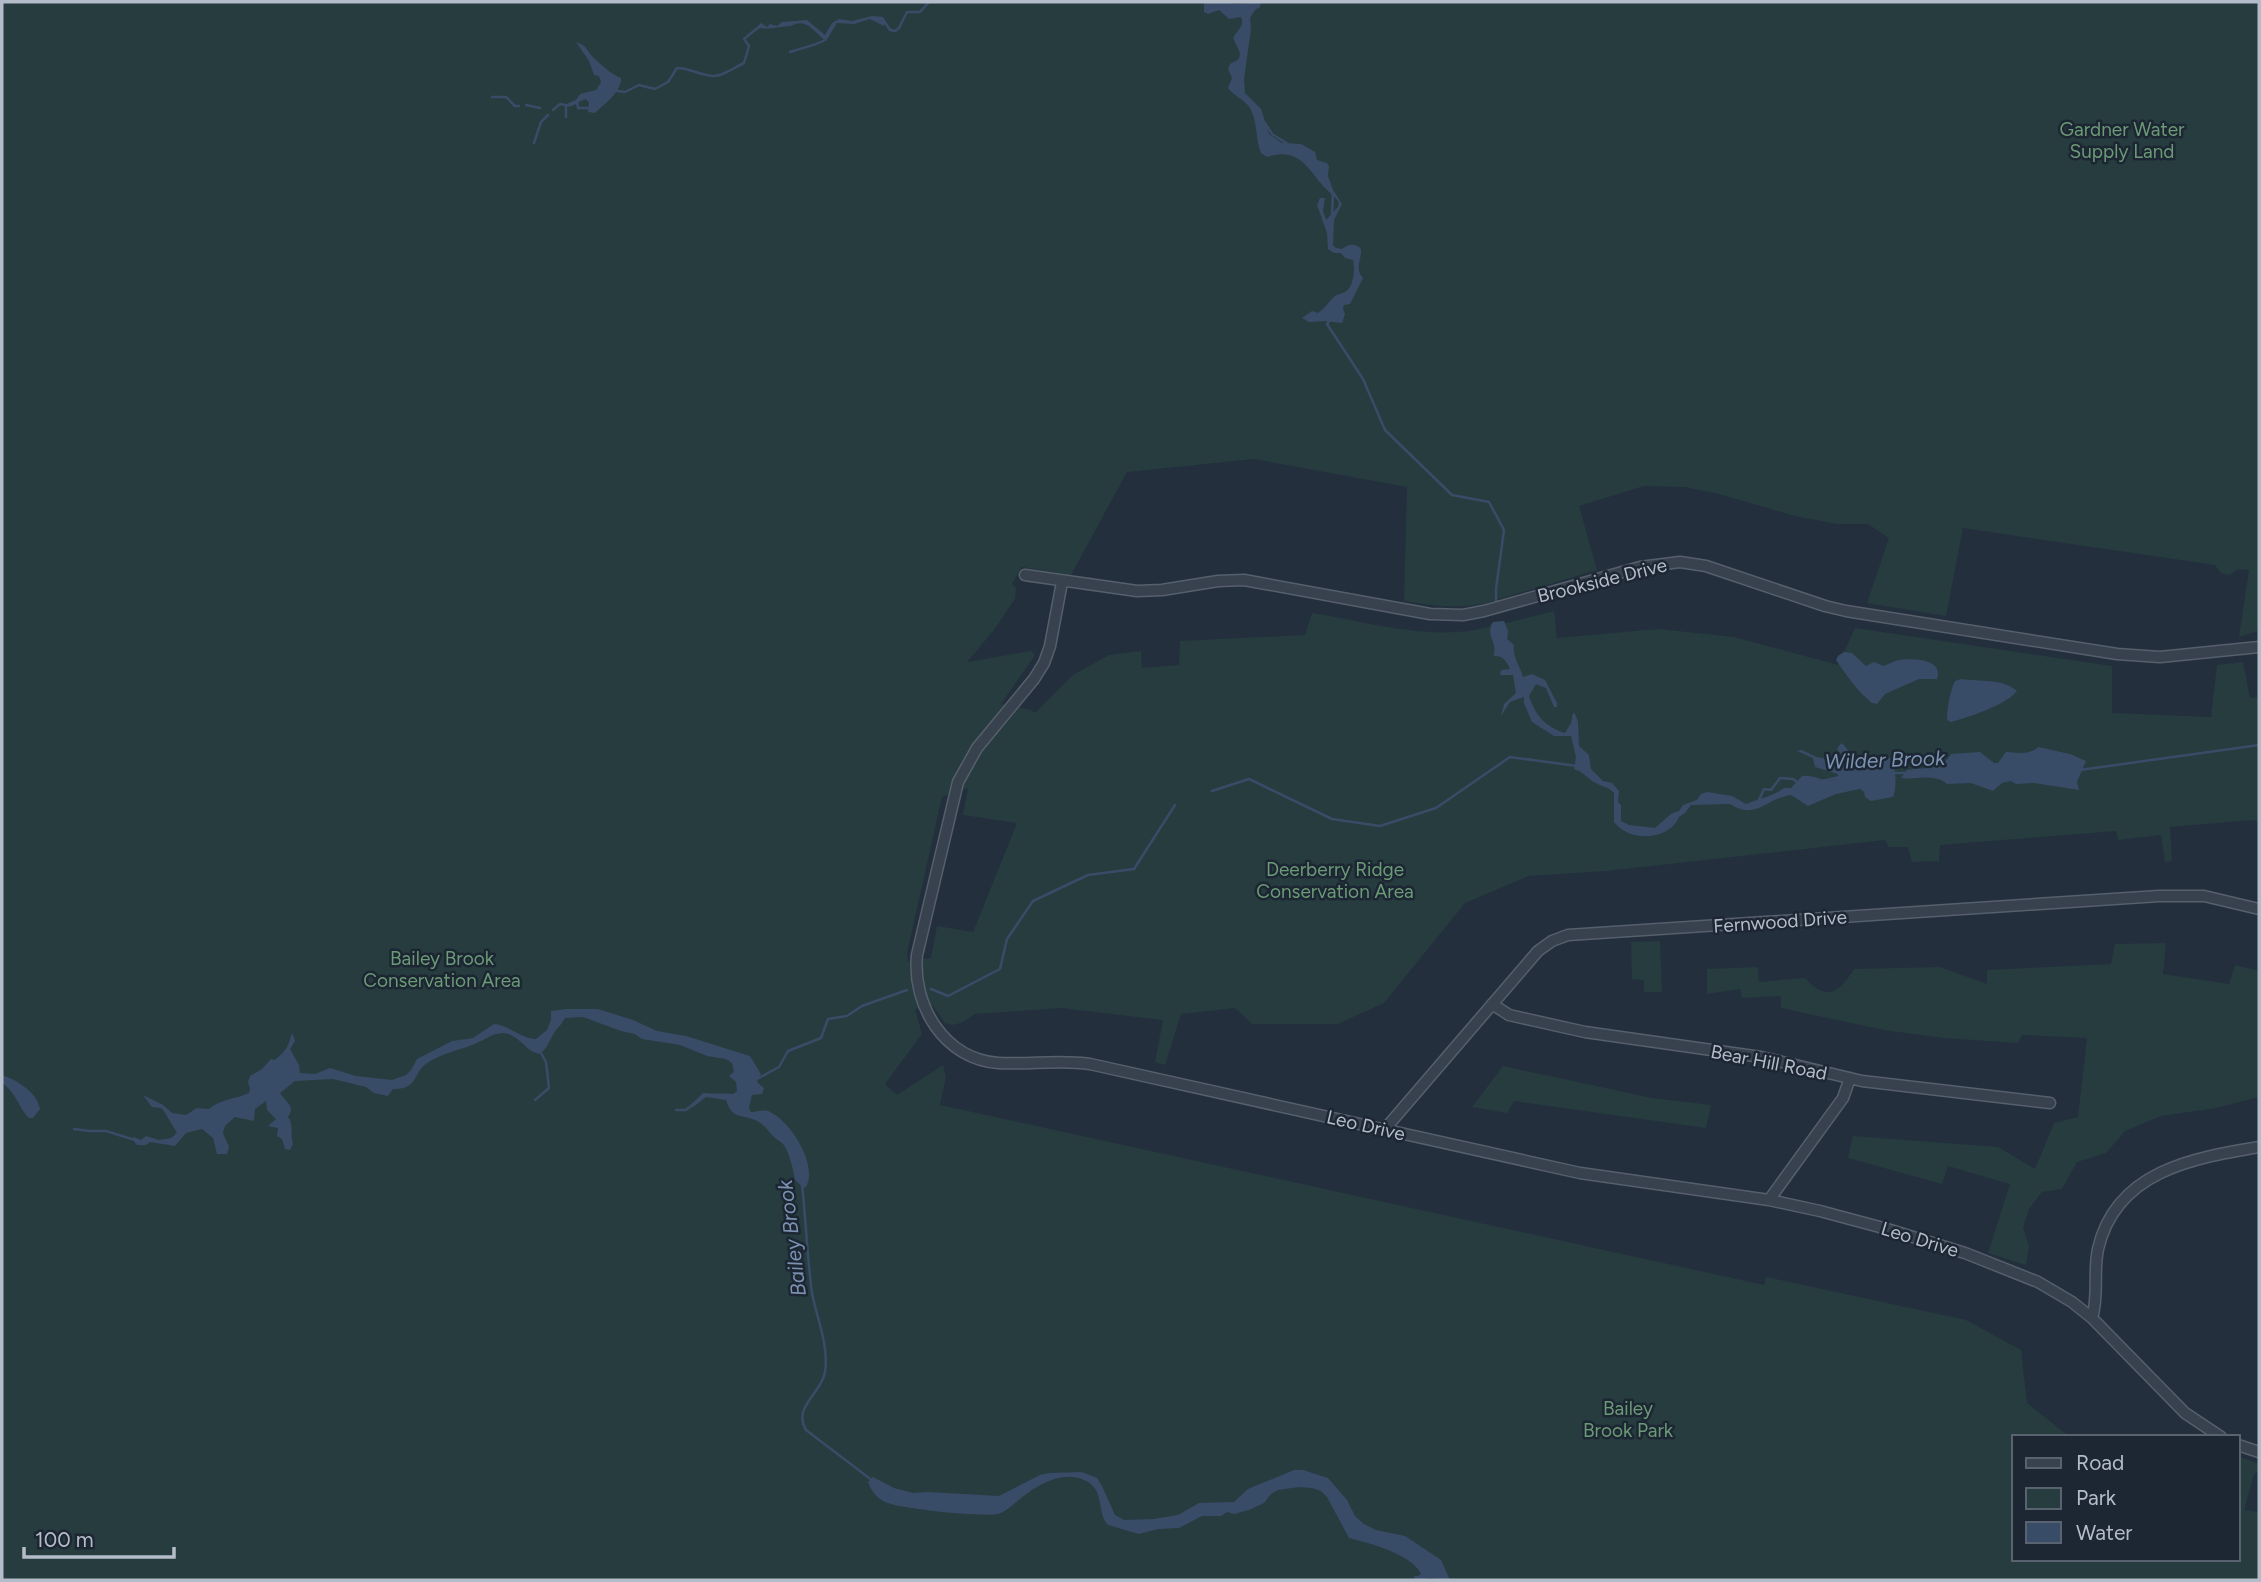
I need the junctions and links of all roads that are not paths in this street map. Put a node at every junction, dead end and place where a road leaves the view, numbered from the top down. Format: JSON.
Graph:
{"nodes":[{"id":1,"x":1025,"y":575,"type":"dead end"},
{"id":2,"x":1062,"y":582,"type":"junction"},
{"id":3,"x":2259,"y":647,"type":"edge"},
{"id":4,"x":2259,"y":909,"type":"edge"},
{"id":5,"x":1492,"y":1004,"type":"junction"},
{"id":6,"x":1850,"y":1078,"type":"junction"},
{"id":7,"x":2050,"y":1103,"type":"dead end"},
{"id":8,"x":1385,"y":1129,"type":"junction"},
{"id":9,"x":2259,"y":1147,"type":"edge"},
{"id":10,"x":1769,"y":1200,"type":"junction"},
{"id":11,"x":2092,"y":1318,"type":"junction"},
{"id":12,"x":2218,"y":1435,"type":"edge"},
{"id":13,"x":2240,"y":1446,"type":"edge"},
{"id":14,"x":2259,"y":1452,"type":"edge"}],
"edges":[{"from":1,"to":2,"type":"street","name":"Brookside Drive"},
{"from":2,"to":3,"type":"street","name":"Brookside Drive"},
{"from":2,"to":8,"type":"street","name":"Leo Drive"},
{"from":4,"to":5,"type":"street","name":"Fernwood Drive"},
{"from":5,"to":6,"type":"street","name":"Bear Hill Road"},
{"from":5,"to":8,"type":"street","name":"Fernwood Drive"},
{"from":6,"to":7,"type":"street","name":"Bear Hill Road"},
{"from":6,"to":10,"type":"street"},
{"from":8,"to":10,"type":"street","name":"Leo Drive"},
{"from":9,"to":11,"type":"street"},
{"from":10,"to":11,"type":"street","name":"Leo Drive"},
{"from":11,"to":12,"type":"street","name":"Leo Drive"},
{"from":13,"to":14,"type":"street"}]}
